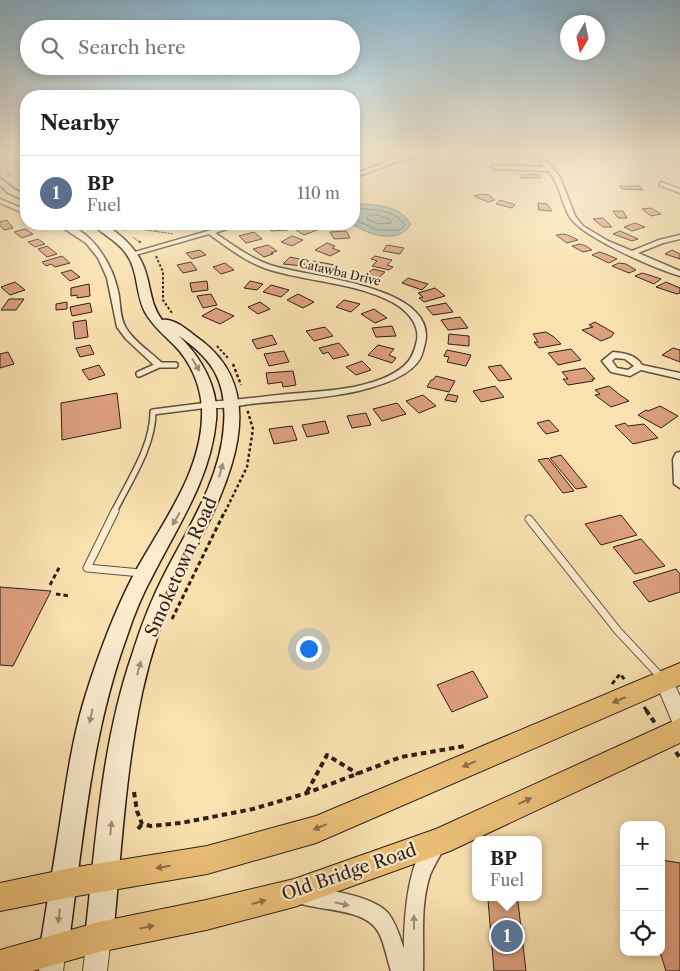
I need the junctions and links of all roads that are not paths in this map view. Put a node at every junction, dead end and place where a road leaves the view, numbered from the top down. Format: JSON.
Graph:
{"nodes":[{"id":1,"x":20,"y":197,"type":"edge"},
{"id":2,"x":565,"y":197,"type":"edge"},
{"id":3,"x":0,"y":201,"type":"edge"},
{"id":4,"x":20,"y":209,"type":"edge"},
{"id":5,"x":72,"y":230,"type":"edge"},
{"id":6,"x":107,"y":230,"type":"edge"},
{"id":7,"x":217,"y":230,"type":"edge"},
{"id":8,"x":210,"y":232,"type":"junction"},
{"id":9,"x":680,"y":237,"type":"edge"},
{"id":10,"x":632,"y":253,"type":"junction"},
{"id":11,"x":132,"y":254,"type":"junction"},
{"id":12,"x":680,"y":274,"type":"edge"},
{"id":13,"x":153,"y":316,"type":"junction"},
{"id":14,"x":160,"y":365,"type":"junction"},
{"id":15,"x":174,"y":365,"type":"dead end"},
{"id":16,"x":639,"y":367,"type":"dead end"},
{"id":17,"x":139,"y":374,"type":"dead end"},
{"id":18,"x":680,"y":376,"type":"edge"},
{"id":19,"x":240,"y":402,"type":"junction"},
{"id":20,"x":208,"y":405,"type":"junction"},
{"id":21,"x":680,"y":456,"type":"edge"},
{"id":22,"x":680,"y":484,"type":"edge"},
{"id":23,"x":528,"y":519,"type":"dead end"},
{"id":24,"x":144,"y":574,"type":"junction"},
{"id":25,"x":675,"y":683,"type":"edge"},
{"id":26,"x":680,"y":718,"type":"edge"},
{"id":27,"x":680,"y":730,"type":"edge"},
{"id":28,"x":440,"y":841,"type":"junction"},
{"id":29,"x":106,"y":876,"type":"junction"},
{"id":30,"x":63,"y":884,"type":"junction"},
{"id":31,"x":294,"y":893,"type":"junction"},
{"id":32,"x":0,"y":897,"type":"edge"},
{"id":33,"x":99,"y":937,"type":"junction"},
{"id":34,"x":52,"y":959,"type":"edge"},
{"id":35,"x":0,"y":965,"type":"edge"},
{"id":36,"x":95,"y":971,"type":"edge"},
{"id":37,"x":401,"y":971,"type":"edge"},
{"id":38,"x":413,"y":971,"type":"edge"}],
"edges":[{"from":1,"to":3,"type":"street"},
{"from":2,"to":10,"type":"street"},
{"from":3,"to":4,"type":"street"},
{"from":5,"to":14,"type":"street"},
{"from":6,"to":11,"type":"main road","name":"Smoketown Road"},
{"from":7,"to":8,"type":"street"},
{"from":8,"to":11,"type":"street"},
{"from":8,"to":19,"type":"street","name":"Catawba Drive"},
{"from":9,"to":10,"type":"street"},
{"from":10,"to":12,"type":"street"},
{"from":11,"to":13,"type":"main road","name":"Smoketown Road"},
{"from":13,"to":19,"type":"main road","name":"Smoketown Road"},
{"from":13,"to":20,"type":"main road","name":"Smoketown Road","one_way":true},
{"from":14,"to":15,"type":"lane"},
{"from":14,"to":17,"type":"lane"},
{"from":16,"to":18,"type":"street"},
{"from":19,"to":20,"type":"street","name":"Catawba Drive"},
{"from":29,"to":19,"type":"main road","name":"Smoketown Road","one_way":true},
{"from":20,"to":24,"type":"main road","name":"Smoketown Road","one_way":true},
{"from":20,"to":24,"type":"lane"},
{"from":21,"to":22,"type":"street"},
{"from":23,"to":25,"type":"lane"},
{"from":24,"to":30,"type":"main road","name":"Smoketown Road","one_way":true},
{"from":25,"to":26,"type":"street"},
{"from":25,"to":29,"type":"main road","one_way":true},
{"from":28,"to":27,"type":"main road","name":"Old Bridge Road","one_way":true},
{"from":28,"to":31,"type":"main road","name":"Old Bridge Road"},
{"from":38,"to":28,"type":"street","one_way":true},
{"from":29,"to":30,"type":"main road"},
{"from":29,"to":33,"type":"main road","name":"Smoketown Road"},
{"from":30,"to":32,"type":"main road"},
{"from":30,"to":34,"type":"main road","name":"Smoketown Road","one_way":true},
{"from":33,"to":31,"type":"main road","name":"Old Bridge Road","one_way":true},
{"from":31,"to":37,"type":"street","one_way":true},
{"from":33,"to":34,"type":"main road","name":"Old Bridge Road"},
{"from":33,"to":36,"type":"street","name":"Smoketown Road"},
{"from":34,"to":35,"type":"main road","name":"Old Bridge Road"}]}
